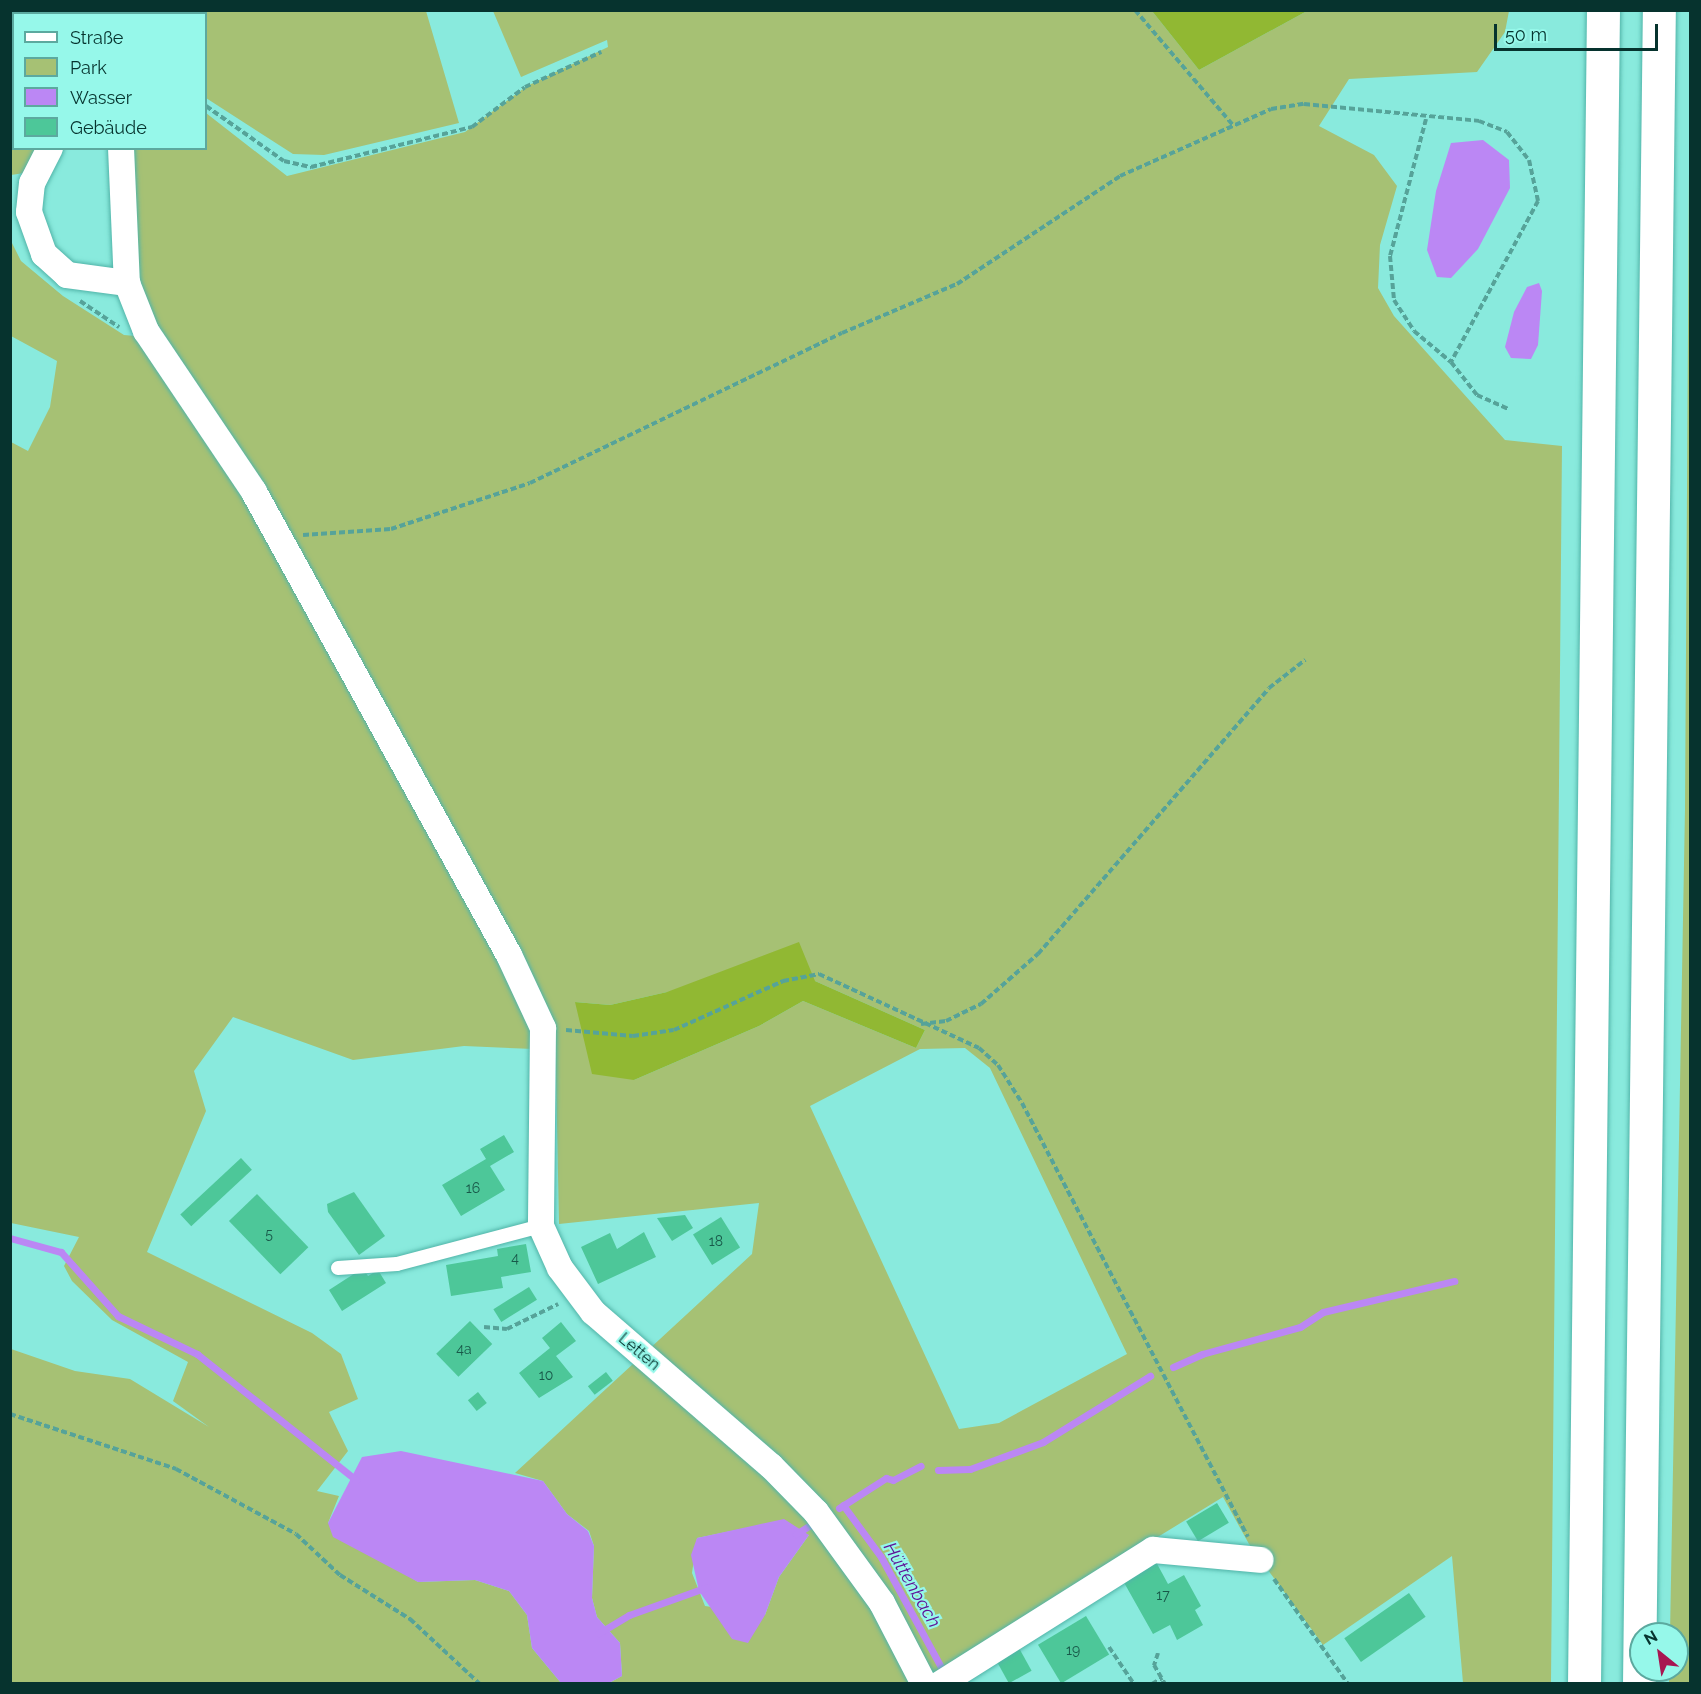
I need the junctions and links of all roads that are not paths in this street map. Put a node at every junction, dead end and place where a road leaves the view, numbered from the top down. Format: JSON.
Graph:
{"nodes":[{"id":1,"x":1603,"y":10,"type":"edge"},
{"id":2,"x":1659,"y":10,"type":"edge"},
{"id":3,"x":49,"y":150,"type":"edge"},
{"id":4,"x":121,"y":150,"type":"edge"},
{"id":5,"x":127,"y":283,"type":"junction"},
{"id":6,"x":541,"y":1226,"type":"junction"},
{"id":7,"x":338,"y":1268,"type":"dead end"},
{"id":8,"x":1261,"y":1560,"type":"road end"},
{"id":9,"x":924,"y":1683,"type":"edge"},
{"id":10,"x":940,"y":1683,"type":"edge"},
{"id":11,"x":1584,"y":1683,"type":"edge"},
{"id":12,"x":1639,"y":1683,"type":"edge"}],
"edges":[{"from":1,"to":11,"type":"highway"},
{"from":2,"to":12,"type":"highway"},
{"from":3,"to":5,"type":"street"},
{"from":4,"to":5,"type":"street","name":"Letten"},
{"from":5,"to":6,"type":"street","name":"Letten"},
{"from":6,"to":7,"type":"lane"},
{"from":6,"to":9,"type":"street","name":"Letten"},
{"from":8,"to":10,"type":"street"}]}
